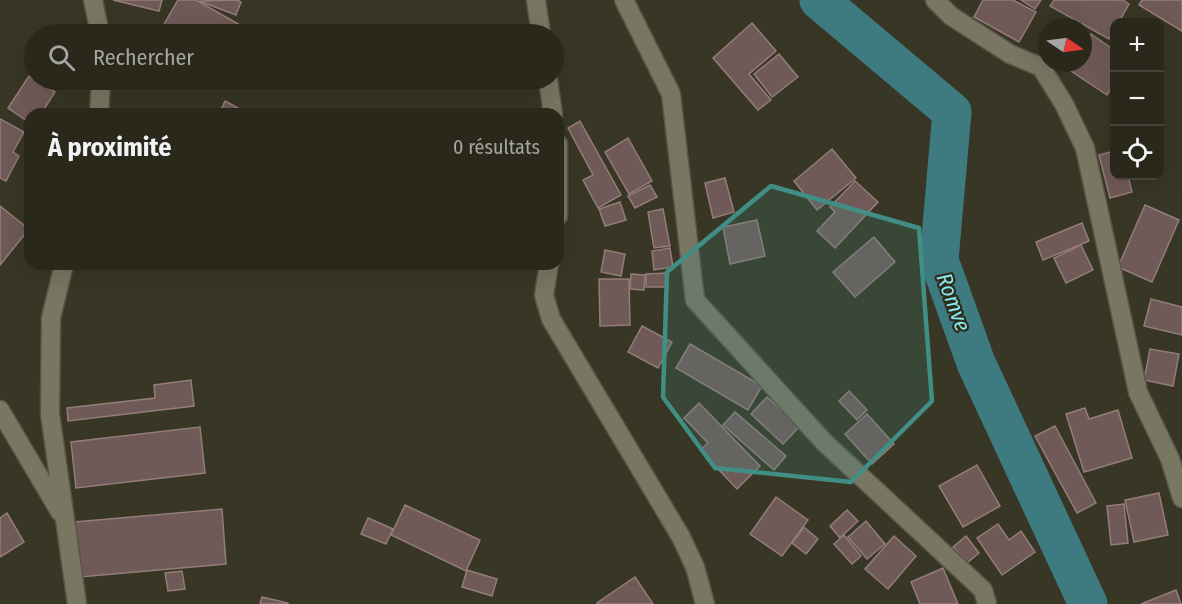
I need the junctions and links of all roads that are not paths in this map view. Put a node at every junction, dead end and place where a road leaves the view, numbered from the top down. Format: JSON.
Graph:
{"nodes":[{"id":1,"x":93,"y":0,"type":"edge"},
{"id":2,"x":536,"y":0,"type":"edge"},
{"id":3,"x":624,"y":0,"type":"edge"},
{"id":4,"x":935,"y":0,"type":"edge"},
{"id":5,"x":98,"y":24,"type":"edge"},
{"id":6,"x":540,"y":24,"type":"edge"},
{"id":7,"x":100,"y":90,"type":"edge"},
{"id":8,"x":549,"y":90,"type":"edge"},
{"id":9,"x":99,"y":108,"type":"edge"},
{"id":10,"x":552,"y":108,"type":"edge"},
{"id":11,"x":63,"y":270,"type":"edge"},
{"id":12,"x":548,"y":270,"type":"edge"},
{"id":13,"x":0,"y":410,"type":"edge"},
{"id":14,"x":1182,"y":498,"type":"edge"},
{"id":15,"x":64,"y":520,"type":"junction"},
{"id":16,"x":77,"y":604,"type":"edge"},
{"id":17,"x":705,"y":604,"type":"edge"},
{"id":18,"x":987,"y":604,"type":"edge"}],
"edges":[{"from":1,"to":5,"type":"street"},
{"from":2,"to":6,"type":"street"},
{"from":3,"to":18,"type":"street"},
{"from":4,"to":14,"type":"street"},
{"from":7,"to":9,"type":"street"},
{"from":8,"to":10,"type":"street"},
{"from":11,"to":15,"type":"street"},
{"from":12,"to":17,"type":"street"},
{"from":13,"to":15,"type":"street"},
{"from":15,"to":16,"type":"street"}]}
